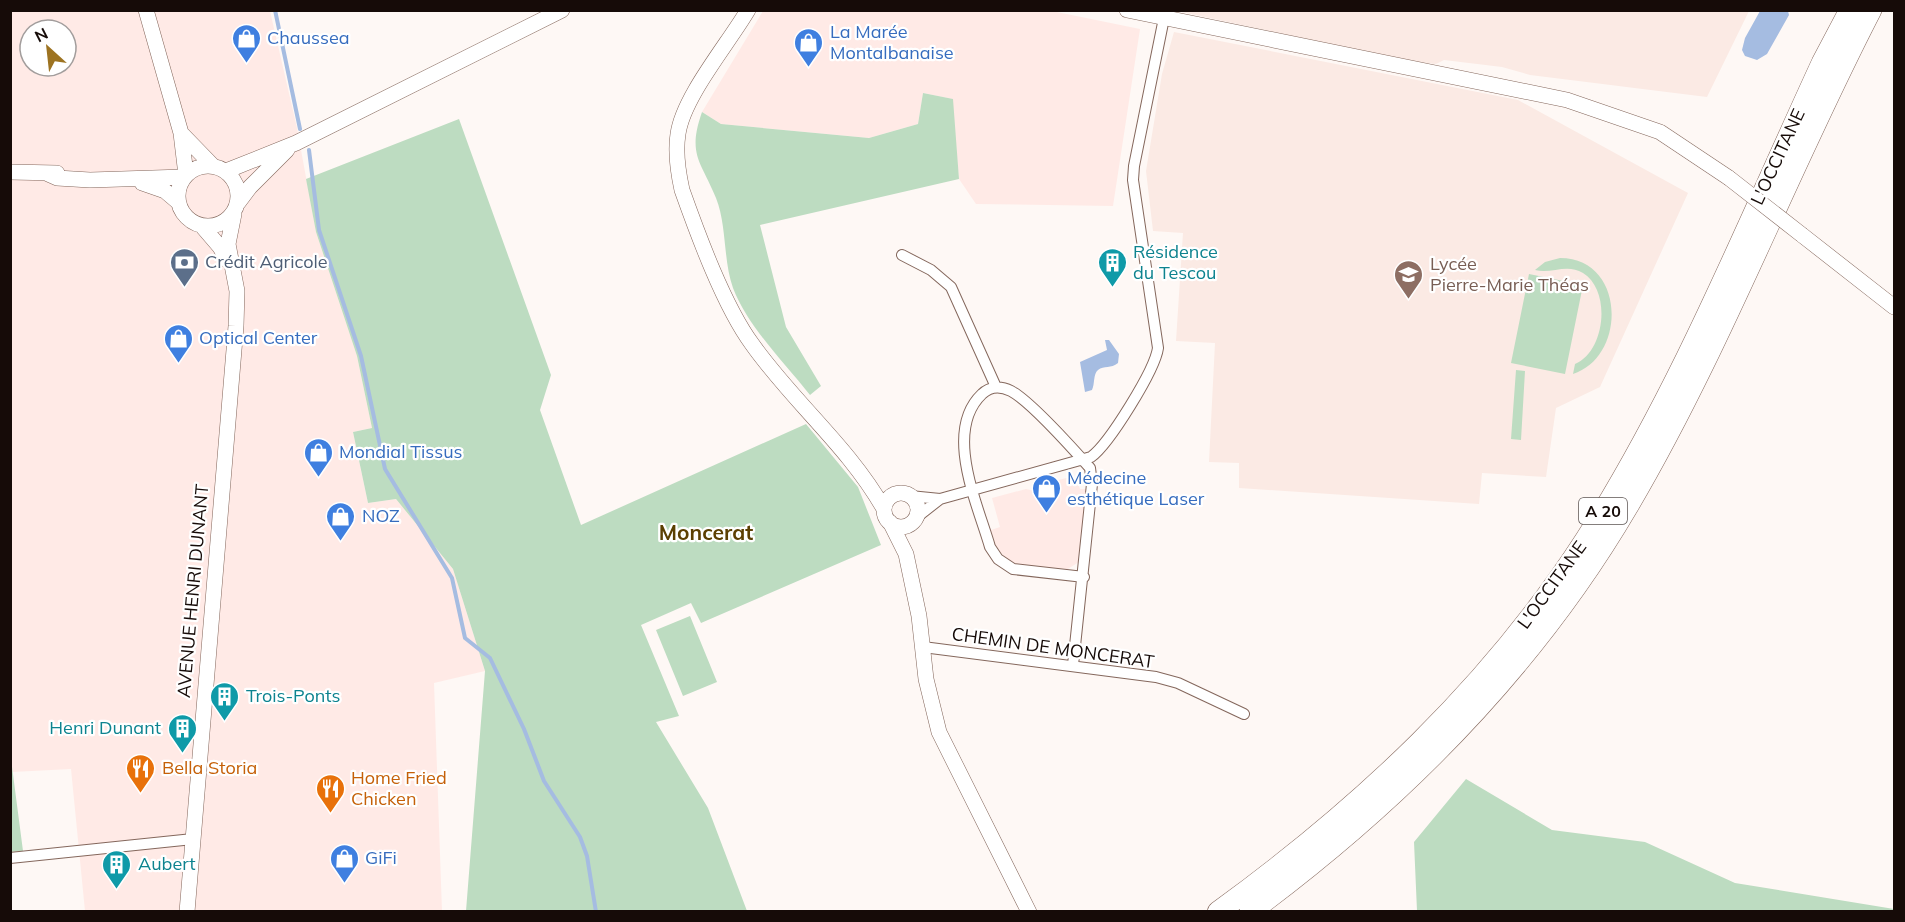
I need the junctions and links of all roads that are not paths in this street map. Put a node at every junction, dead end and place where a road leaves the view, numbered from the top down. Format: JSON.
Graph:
{"nodes":[{"id":1,"x":146,"y":10,"type":"edge"},
{"id":2,"x":562,"y":10,"type":"edge"},
{"id":3,"x":748,"y":10,"type":"edge"},
{"id":4,"x":1126,"y":10,"type":"edge"},
{"id":5,"x":1850,"y":10,"type":"edge"},
{"id":6,"x":1871,"y":10,"type":"edge"},
{"id":7,"x":1164,"y":18,"type":"junction"},
{"id":8,"x":181,"y":132,"type":"junction"},
{"id":9,"x":296,"y":142,"type":"junction"},
{"id":10,"x":220,"y":169,"type":"junction"},
{"id":11,"x":10,"y":172,"type":"edge"},
{"id":12,"x":185,"y":176,"type":"junction"},
{"id":13,"x":127,"y":179,"type":"junction"},
{"id":14,"x":178,"y":202,"type":"junction"},
{"id":15,"x":236,"y":208,"type":"junction"},
{"id":16,"x":201,"y":226,"type":"junction"},
{"id":17,"x":902,"y":255,"type":"dead end"},
{"id":18,"x":234,"y":273,"type":"junction"},
{"id":19,"x":1894,"y":307,"type":"edge"},
{"id":20,"x":996,"y":387,"type":"junction"},
{"id":21,"x":1083,"y":460,"type":"junction"},
{"id":22,"x":858,"y":468,"type":"junction"},
{"id":23,"x":974,"y":490,"type":"junction"},
{"id":24,"x":906,"y":494,"type":"junction"},
{"id":25,"x":940,"y":499,"type":"junction"},
{"id":26,"x":887,"y":515,"type":"junction"},
{"id":27,"x":915,"y":519,"type":"junction"},
{"id":28,"x":906,"y":554,"type":"junction"},
{"id":29,"x":1084,"y":577,"type":"junction"},
{"id":30,"x":923,"y":647,"type":"junction"},
{"id":31,"x":1073,"y":664,"type":"junction"},
{"id":32,"x":1244,"y":714,"type":"dead end"},
{"id":33,"x":193,"y":839,"type":"junction"},
{"id":34,"x":10,"y":858,"type":"edge"},
{"id":35,"x":187,"y":912,"type":"edge"},
{"id":36,"x":1029,"y":912,"type":"edge"},
{"id":37,"x":1218,"y":912,"type":"edge"},
{"id":38,"x":1250,"y":912,"type":"edge"}],
"edges":[{"from":1,"to":8,"type":"street"},
{"from":2,"to":9,"type":"street","name":"AVENUE HENRI DUNANT"},
{"from":3,"to":22,"type":"street"},
{"from":4,"to":7,"type":"street"},
{"from":5,"to":37,"type":"highway","name":"L'OCCITANE","number":"A 20"},
{"from":6,"to":38,"type":"highway","name":"L'OCCITANE","number":"A 20"},
{"from":7,"to":19,"type":"street","bridge":true},
{"from":7,"to":21,"type":"street"},
{"from":8,"to":10,"type":"street"},
{"from":8,"to":12,"type":"street"},
{"from":9,"to":10,"type":"street","name":"AVENUE HENRI DUNANT"},
{"from":9,"to":15,"type":"street","name":"AVENUE HENRI DUNANT"},
{"from":10,"to":12,"type":"street"},
{"from":10,"to":15,"type":"street"},
{"from":11,"to":13,"type":"street"},
{"from":12,"to":13,"type":"street"},
{"from":12,"to":14,"type":"street"},
{"from":13,"to":14,"type":"street"},
{"from":14,"to":16,"type":"street"},
{"from":15,"to":16,"type":"street"},
{"from":15,"to":18,"type":"street","name":"AVENUE HENRI DUNANT"},
{"from":16,"to":18,"type":"street","name":"AVENUE HENRI DUNANT"},
{"from":17,"to":20,"type":"street"},
{"from":18,"to":33,"type":"street","name":"AVENUE HENRI DUNANT"},
{"from":20,"to":21,"type":"street"},
{"from":20,"to":23,"type":"street"},
{"from":21,"to":23,"type":"street"},
{"from":21,"to":29,"type":"street"},
{"from":22,"to":24,"type":"street"},
{"from":22,"to":26,"type":"street"},
{"from":23,"to":25,"type":"street"},
{"from":23,"to":29,"type":"street"},
{"from":24,"to":25,"type":"street"},
{"from":24,"to":26,"type":"street"},
{"from":24,"to":27,"type":"street"},
{"from":25,"to":27,"type":"street"},
{"from":26,"to":27,"type":"street"},
{"from":26,"to":28,"type":"street"},
{"from":27,"to":28,"type":"street"},
{"from":28,"to":30,"type":"street"},
{"from":29,"to":31,"type":"street"},
{"from":30,"to":31,"type":"street","name":"CHEMIN DE MONCERAT"},
{"from":30,"to":36,"type":"street"},
{"from":31,"to":32,"type":"street","name":"CHEMIN DE MONCERAT"},
{"from":33,"to":34,"type":"street"},
{"from":33,"to":35,"type":"street","name":"AVENUE HENRI DUNANT"}]}
